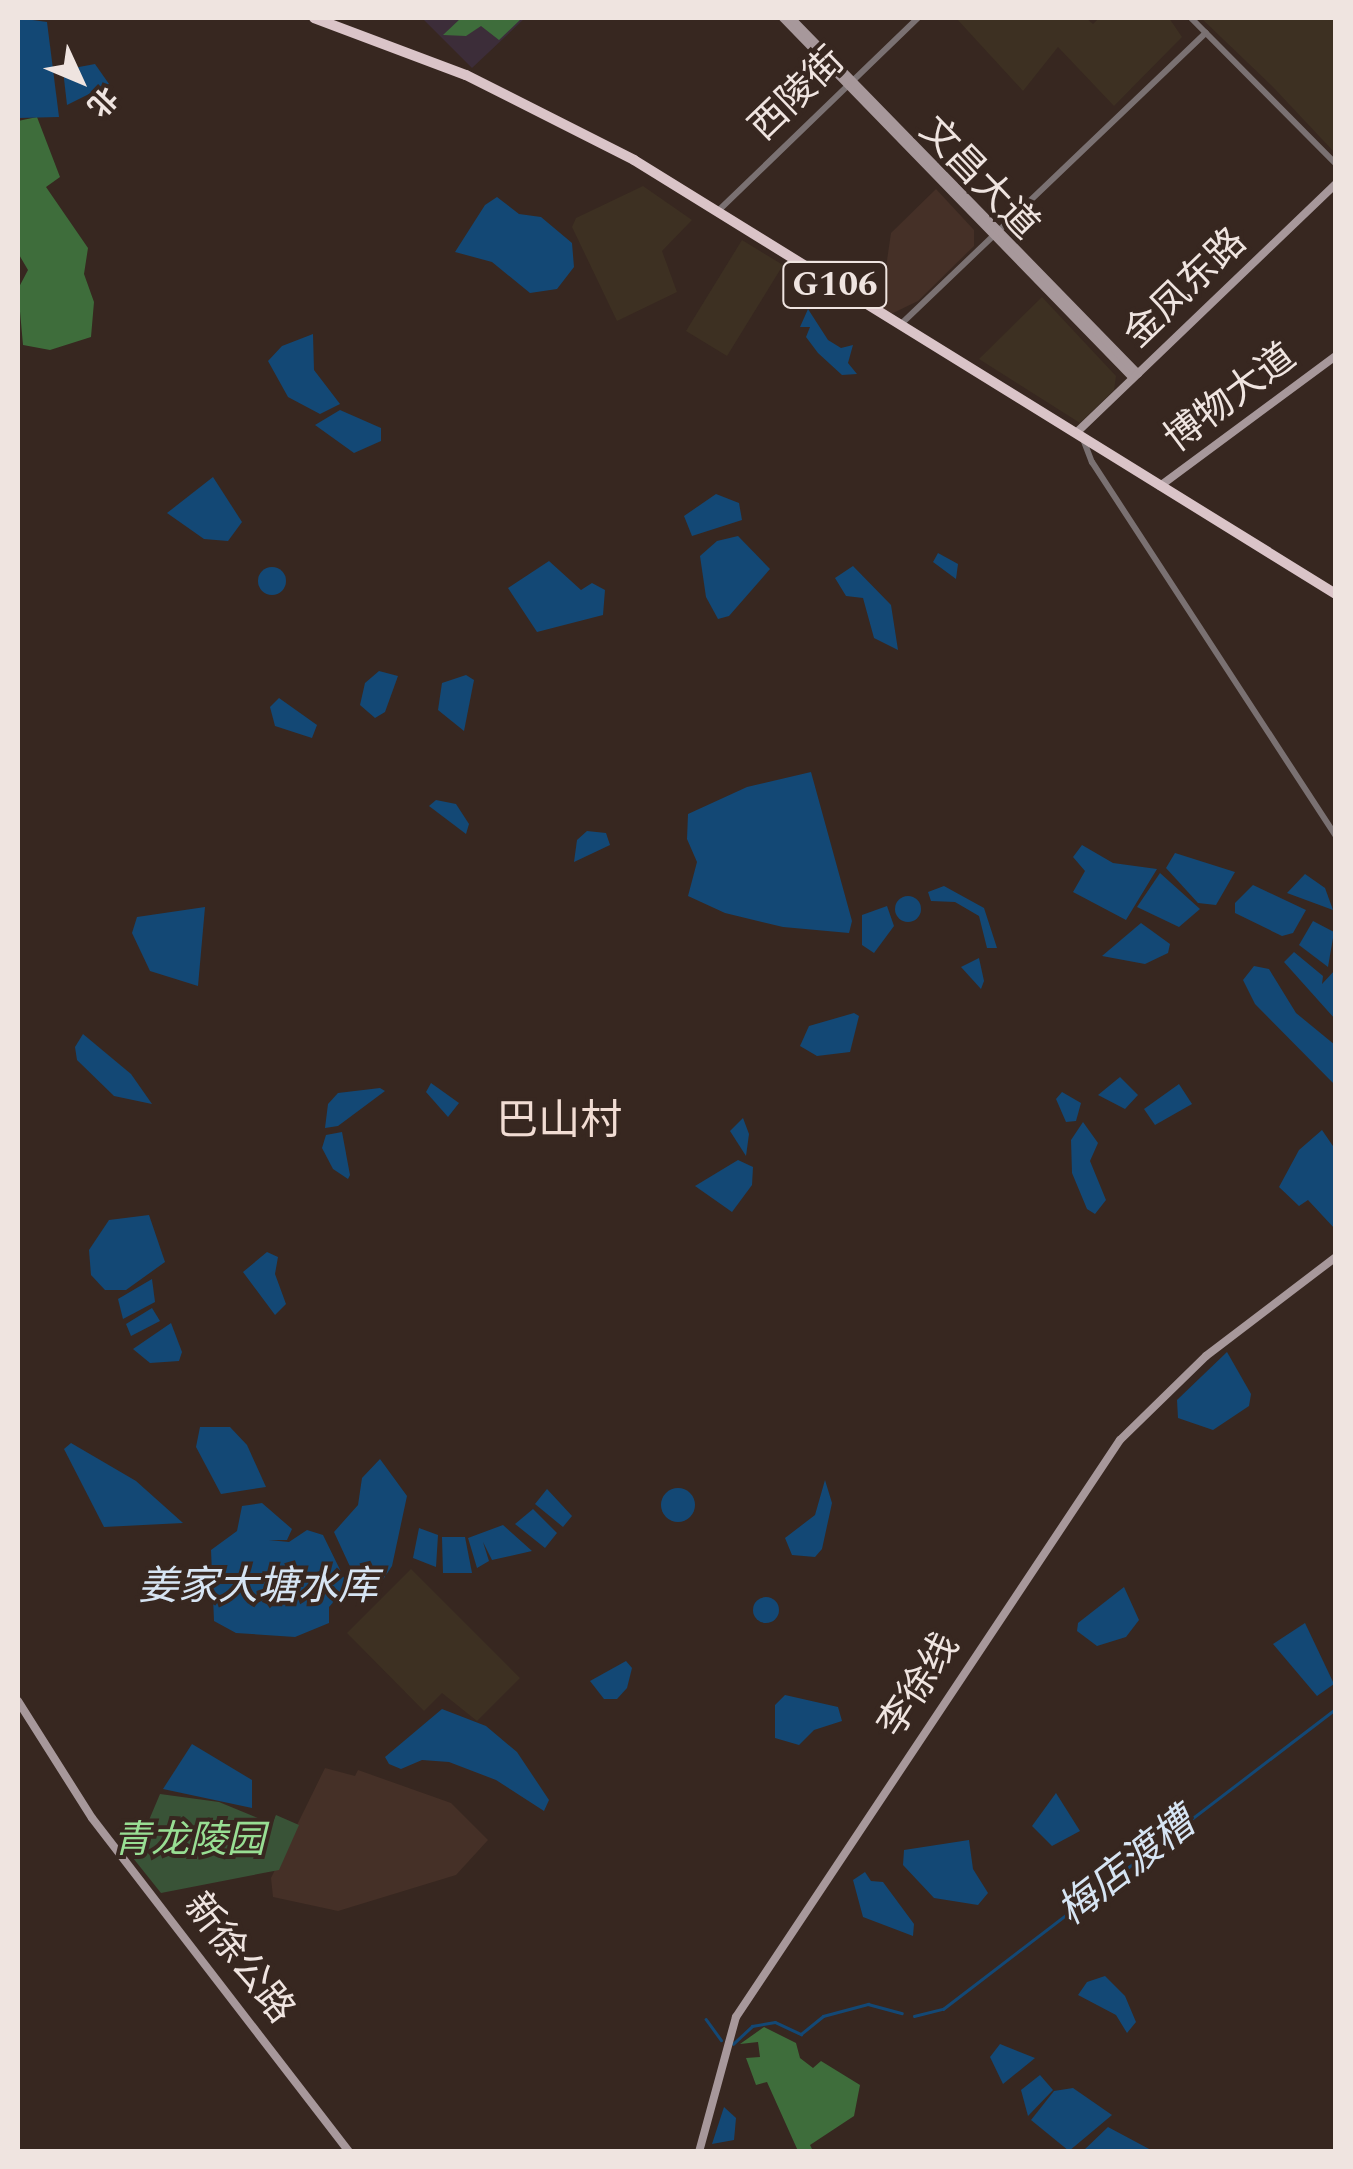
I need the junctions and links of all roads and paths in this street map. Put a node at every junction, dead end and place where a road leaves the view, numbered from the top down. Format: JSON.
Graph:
{"nodes":[{"id":1,"x":314,"y":18,"type":"edge"},
{"id":2,"x":783,"y":18,"type":"edge"},
{"id":3,"x":790,"y":18,"type":"edge"},
{"id":4,"x":918,"y":18,"type":"edge"},
{"id":5,"x":1191,"y":18,"type":"edge"},
{"id":6,"x":1206,"y":32,"type":"junction"},
{"id":7,"x":850,"y":83,"type":"junction"},
{"id":8,"x":1336,"y":164,"type":"edge"},
{"id":9,"x":1336,"y":184,"type":"edge"},
{"id":10,"x":717,"y":212,"type":"junction"},
{"id":11,"x":996,"y":233,"type":"junction"},
{"id":12,"x":900,"y":324,"type":"junction"},
{"id":13,"x":1336,"y":356,"type":"edge"},
{"id":14,"x":1135,"y":376,"type":"junction"},
{"id":15,"x":1079,"y":436,"type":"junction"},
{"id":16,"x":1160,"y":486,"type":"junction"},
{"id":17,"x":1336,"y":594,"type":"edge"},
{"id":18,"x":1336,"y":837,"type":"edge"},
{"id":19,"x":1336,"y":1257,"type":"edge"},
{"id":20,"x":18,"y":1701,"type":"edge"},
{"id":21,"x":349,"y":2152,"type":"edge"},
{"id":22,"x":699,"y":2152,"type":"edge"}],
"edges":[{"from":1,"to":10,"type":"highway","number":"G106"},
{"from":2,"to":7,"type":"main road","name":"文昌大道"},
{"from":3,"to":7,"type":"main road","name":"文昌大道"},
{"from":4,"to":7,"type":"street","name":"西陵街"},
{"from":5,"to":6,"type":"street"},
{"from":6,"to":8,"type":"street"},
{"from":6,"to":11,"type":"street"},
{"from":7,"to":10,"type":"street","name":"西陵街"},
{"from":7,"to":11,"type":"main road","name":"文昌大道"},
{"from":9,"to":14,"type":"main road","name":"金凤东路"},
{"from":10,"to":12,"type":"highway","number":"G106"},
{"from":11,"to":12,"type":"street"},
{"from":11,"to":14,"type":"main road","name":"文昌大道"},
{"from":12,"to":15,"type":"highway","number":"G106"},
{"from":13,"to":16,"type":"main road","name":"博物大道"},
{"from":14,"to":15,"type":"main road","name":"金凤东路"},
{"from":15,"to":16,"type":"highway","number":"G106"},
{"from":15,"to":18,"type":"street"},
{"from":16,"to":17,"type":"highway","number":"G106"},
{"from":19,"to":22,"type":"main road","name":"李徐线"},
{"from":20,"to":21,"type":"main road","name":"新徐公路"}]}
